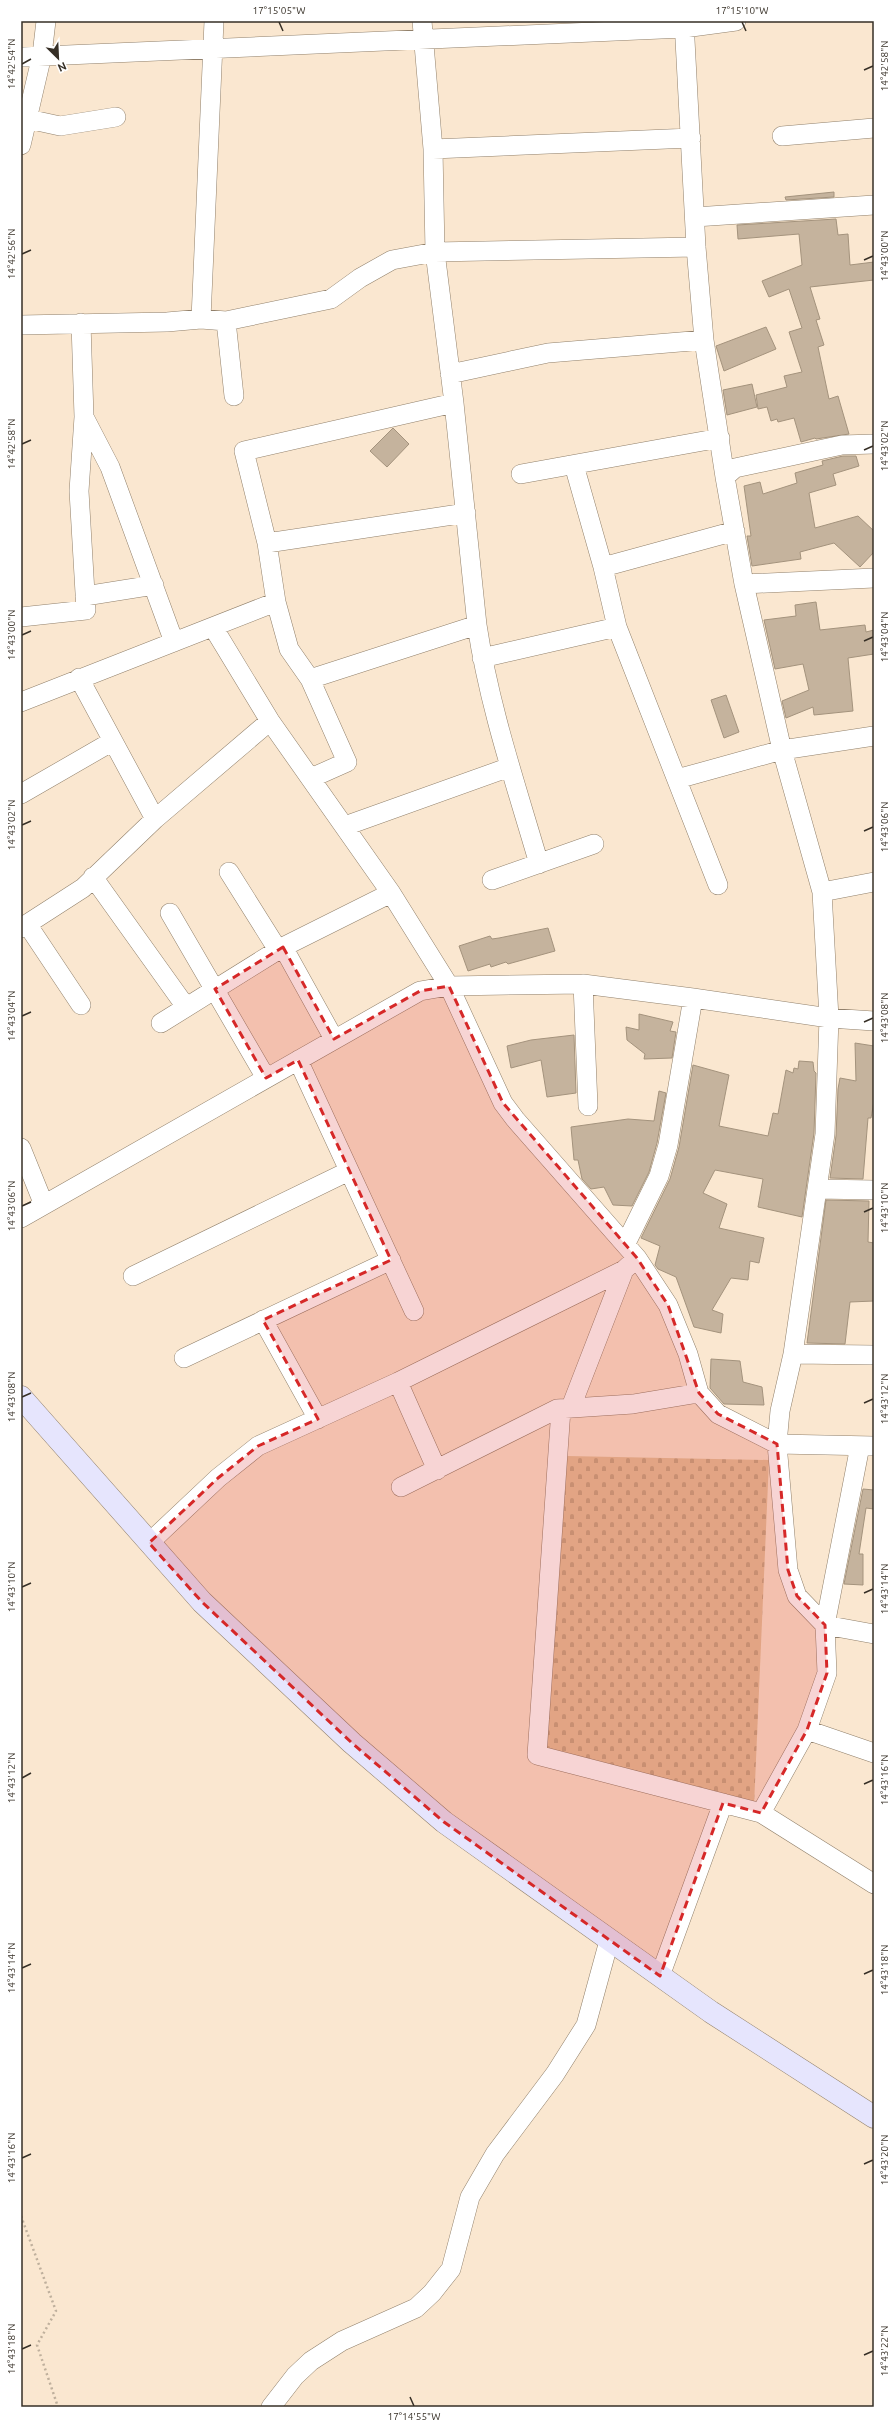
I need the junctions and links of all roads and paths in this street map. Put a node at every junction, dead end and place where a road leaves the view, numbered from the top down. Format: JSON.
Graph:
{"nodes":[{"id":1,"x":46,"y":21,"type":"edge"},
{"id":2,"x":214,"y":21,"type":"edge"},
{"id":3,"x":422,"y":21,"type":"edge"},
{"id":4,"x":736,"y":21,"type":"edge"},
{"id":5,"x":684,"y":24,"type":"edge"},
{"id":6,"x":424,"y":40,"type":"junction"},
{"id":7,"x":214,"y":50,"type":"junction"},
{"id":8,"x":42,"y":54,"type":"junction"},
{"id":9,"x":21,"y":57,"type":"edge"},
{"id":10,"x":116,"y":117,"type":"dead end"},
{"id":11,"x":28,"y":119,"type":"junction"},
{"id":12,"x":874,"y":128,"type":"edge"},
{"id":13,"x":782,"y":136,"type":"dead end"},
{"id":14,"x":691,"y":138,"type":"junction"},
{"id":15,"x":21,"y":145,"type":"edge"},
{"id":16,"x":433,"y":149,"type":"junction"},
{"id":17,"x":874,"y":205,"type":"edge"},
{"id":18,"x":695,"y":217,"type":"junction"},
{"id":19,"x":696,"y":247,"type":"junction"},
{"id":20,"x":435,"y":252,"type":"junction"},
{"id":21,"x":201,"y":319,"type":"junction"},
{"id":22,"x":226,"y":321,"type":"junction"},
{"id":23,"x":80,"y":323,"type":"junction"},
{"id":24,"x":21,"y":325,"type":"edge"},
{"id":25,"x":704,"y":340,"type":"junction"},
{"id":26,"x":450,"y":374,"type":"junction"},
{"id":27,"x":234,"y":396,"type":"dead end"},
{"id":28,"x":454,"y":402,"type":"junction"},
{"id":29,"x":84,"y":417,"type":"junction"},
{"id":30,"x":720,"y":438,"type":"junction"},
{"id":31,"x":874,"y":444,"type":"edge"},
{"id":32,"x":574,"y":465,"type":"junction"},
{"id":33,"x":521,"y":474,"type":"dead end"},
{"id":34,"x":725,"y":477,"type":"junction"},
{"id":35,"x":466,"y":513,"type":"junction"},
{"id":36,"x":735,"y":531,"type":"junction"},
{"id":37,"x":267,"y":543,"type":"junction"},
{"id":38,"x":603,"y":568,"type":"junction"},
{"id":39,"x":874,"y":578,"type":"edge"},
{"id":40,"x":744,"y":584,"type":"junction"},
{"id":41,"x":154,"y":585,"type":"junction"},
{"id":42,"x":85,"y":596,"type":"junction"},
{"id":43,"x":276,"y":602,"type":"junction"},
{"id":44,"x":21,"y":617,"type":"edge"},
{"id":45,"x":478,"y":625,"type":"junction"},
{"id":46,"x":213,"y":627,"type":"junction"},
{"id":47,"x":617,"y":627,"type":"junction"},
{"id":48,"x":174,"y":642,"type":"junction"},
{"id":49,"x":482,"y":658,"type":"junction"},
{"id":50,"x":79,"y":678,"type":"junction"},
{"id":51,"x":310,"y":679,"type":"junction"},
{"id":52,"x":21,"y":702,"type":"edge"},
{"id":53,"x":270,"y":721,"type":"junction"},
{"id":54,"x":874,"y":736,"type":"edge"},
{"id":55,"x":114,"y":741,"type":"junction"},
{"id":56,"x":782,"y":750,"type":"junction"},
{"id":57,"x":510,"y":766,"type":"junction"},
{"id":58,"x":312,"y":778,"type":"junction"},
{"id":59,"x":677,"y":779,"type":"junction"},
{"id":60,"x":21,"y":794,"type":"edge"},
{"id":61,"x":155,"y":819,"type":"junction"},
{"id":62,"x":344,"y":826,"type":"junction"},
{"id":63,"x":594,"y":844,"type":"dead end"},
{"id":64,"x":539,"y":864,"type":"junction"},
{"id":65,"x":229,"y":872,"type":"dead end"},
{"id":66,"x":93,"y":878,"type":"junction"},
{"id":67,"x":492,"y":880,"type":"dead end"},
{"id":68,"x":874,"y":882,"type":"edge"},
{"id":69,"x":718,"y":884,"type":"dead end"},
{"id":70,"x":822,"y":892,"type":"junction"},
{"id":71,"x":391,"y":893,"type":"junction"},
{"id":72,"x":170,"y":913,"type":"dead end"},
{"id":73,"x":24,"y":926,"type":"edge"},
{"id":74,"x":281,"y":948,"type":"junction"},
{"id":75,"x":583,"y":984,"type":"junction"},
{"id":76,"x":449,"y":986,"type":"junction"},
{"id":77,"x":215,"y":989,"type":"junction"},
{"id":78,"x":693,"y":998,"type":"junction"},
{"id":79,"x":81,"y":1005,"type":"dead end"},
{"id":80,"x":186,"y":1007,"type":"junction"},
{"id":81,"x":828,"y":1018,"type":"junction"},
{"id":82,"x":874,"y":1021,"type":"edge"},
{"id":83,"x":162,"y":1023,"type":"dead end"},
{"id":84,"x":334,"y":1039,"type":"junction"},
{"id":85,"x":298,"y":1060,"type":"junction"},
{"id":86,"x":266,"y":1078,"type":"junction"},
{"id":87,"x":588,"y":1106,"type":"dead end"},
{"id":88,"x":21,"y":1148,"type":"edge"},
{"id":89,"x":349,"y":1171,"type":"junction"},
{"id":90,"x":817,"y":1188,"type":"junction"},
{"id":91,"x":874,"y":1190,"type":"edge"},
{"id":92,"x":44,"y":1205,"type":"junction"},
{"id":93,"x":21,"y":1218,"type":"edge"},
{"id":94,"x":626,"y":1243,"type":"junction"},
{"id":95,"x":391,"y":1260,"type":"junction"},
{"id":96,"x":631,"y":1264,"type":"junction"},
{"id":97,"x":133,"y":1276,"type":"dead end"},
{"id":98,"x":414,"y":1311,"type":"dead end"},
{"id":99,"x":264,"y":1320,"type":"junction"},
{"id":100,"x":793,"y":1354,"type":"junction"},
{"id":101,"x":874,"y":1355,"type":"edge"},
{"id":102,"x":184,"y":1358,"type":"dead end"},
{"id":103,"x":398,"y":1382,"type":"junction"},
{"id":104,"x":699,"y":1393,"type":"junction"},
{"id":105,"x":21,"y":1398,"type":"edge"},
{"id":106,"x":566,"y":1408,"type":"junction"},
{"id":107,"x":318,"y":1419,"type":"junction"},
{"id":108,"x":777,"y":1444,"type":"junction"},
{"id":109,"x":867,"y":1446,"type":"edge"},
{"id":110,"x":436,"y":1470,"type":"junction"},
{"id":111,"x":401,"y":1487,"type":"dead end"},
{"id":112,"x":149,"y":1543,"type":"junction"},
{"id":113,"x":825,"y":1625,"type":"junction"},
{"id":114,"x":874,"y":1634,"type":"edge"},
{"id":115,"x":807,"y":1730,"type":"junction"},
{"id":116,"x":874,"y":1753,"type":"edge"},
{"id":117,"x":723,"y":1803,"type":"junction"},
{"id":118,"x":761,"y":1813,"type":"junction"},
{"id":119,"x":874,"y":1884,"type":"edge"},
{"id":120,"x":609,"y":1941,"type":"junction"},
{"id":121,"x":660,"y":1976,"type":"junction"},
{"id":122,"x":874,"y":2117,"type":"edge"},
{"id":123,"x":21,"y":2216,"type":"edge"},
{"id":124,"x":58,"y":2407,"type":"edge"},
{"id":125,"x":271,"y":2407,"type":"edge"}],
"edges":[{"from":1,"to":8,"type":"street"},
{"from":2,"to":7,"type":"street"},
{"from":3,"to":6,"type":"street"},
{"from":4,"to":5,"type":"street"},
{"from":5,"to":6,"type":"street"},
{"from":5,"to":14,"type":"street"},
{"from":6,"to":7,"type":"street"},
{"from":6,"to":16,"type":"street"},
{"from":7,"to":8,"type":"street"},
{"from":7,"to":21,"type":"street"},
{"from":8,"to":9,"type":"street"},
{"from":8,"to":11,"type":"street"},
{"from":10,"to":11,"type":"street"},
{"from":11,"to":15,"type":"street"},
{"from":12,"to":13,"type":"street"},
{"from":14,"to":16,"type":"street"},
{"from":14,"to":18,"type":"street"},
{"from":16,"to":20,"type":"street"},
{"from":17,"to":18,"type":"street"},
{"from":18,"to":19,"type":"street"},
{"from":19,"to":20,"type":"street"},
{"from":19,"to":25,"type":"street"},
{"from":20,"to":22,"type":"street"},
{"from":20,"to":26,"type":"street"},
{"from":21,"to":22,"type":"street"},
{"from":21,"to":23,"type":"street"},
{"from":22,"to":27,"type":"street"},
{"from":23,"to":24,"type":"street"},
{"from":23,"to":29,"type":"street"},
{"from":25,"to":26,"type":"street"},
{"from":25,"to":30,"type":"street"},
{"from":26,"to":28,"type":"street"},
{"from":28,"to":35,"type":"street"},
{"from":28,"to":37,"type":"street"},
{"from":29,"to":41,"type":"street"},
{"from":29,"to":42,"type":"street"},
{"from":30,"to":32,"type":"street"},
{"from":30,"to":34,"type":"street"},
{"from":31,"to":34,"type":"street"},
{"from":32,"to":33,"type":"street"},
{"from":32,"to":38,"type":"street"},
{"from":34,"to":36,"type":"street"},
{"from":35,"to":37,"type":"street"},
{"from":35,"to":45,"type":"street"},
{"from":36,"to":38,"type":"street"},
{"from":36,"to":40,"type":"street"},
{"from":37,"to":43,"type":"street"},
{"from":38,"to":47,"type":"street"},
{"from":39,"to":40,"type":"street"},
{"from":40,"to":56,"type":"street"},
{"from":41,"to":42,"type":"street"},
{"from":41,"to":48,"type":"street"},
{"from":42,"to":44,"type":"street"},
{"from":43,"to":46,"type":"street"},
{"from":43,"to":51,"type":"street"},
{"from":45,"to":49,"type":"street"},
{"from":45,"to":51,"type":"street"},
{"from":46,"to":48,"type":"street"},
{"from":46,"to":53,"type":"street"},
{"from":47,"to":49,"type":"street"},
{"from":47,"to":59,"type":"street"},
{"from":48,"to":50,"type":"street"},
{"from":49,"to":57,"type":"street"},
{"from":50,"to":52,"type":"street"},
{"from":50,"to":55,"type":"street"},
{"from":51,"to":58,"type":"street"},
{"from":53,"to":58,"type":"street"},
{"from":53,"to":61,"type":"street"},
{"from":54,"to":56,"type":"street"},
{"from":55,"to":60,"type":"street"},
{"from":55,"to":61,"type":"street"},
{"from":56,"to":59,"type":"street"},
{"from":56,"to":70,"type":"street"},
{"from":57,"to":62,"type":"street"},
{"from":57,"to":64,"type":"street"},
{"from":58,"to":62,"type":"street"},
{"from":59,"to":69,"type":"street"},
{"from":61,"to":66,"type":"street"},
{"from":62,"to":71,"type":"street"},
{"from":63,"to":64,"type":"street"},
{"from":64,"to":67,"type":"street"},
{"from":65,"to":74,"type":"street"},
{"from":66,"to":73,"type":"street"},
{"from":66,"to":80,"type":"street"},
{"from":68,"to":70,"type":"street"},
{"from":70,"to":81,"type":"street"},
{"from":71,"to":74,"type":"street"},
{"from":71,"to":76,"type":"street"},
{"from":72,"to":77,"type":"street"},
{"from":73,"to":79,"type":"street"},
{"from":74,"to":77,"type":"street"},
{"from":74,"to":84,"type":"street"},
{"from":75,"to":76,"type":"street"},
{"from":75,"to":78,"type":"street"},
{"from":75,"to":87,"type":"street"},
{"from":76,"to":84,"type":"street"},
{"from":76,"to":94,"type":"street"},
{"from":77,"to":80,"type":"street"},
{"from":77,"to":86,"type":"street"},
{"from":78,"to":81,"type":"street"},
{"from":78,"to":94,"type":"street"},
{"from":80,"to":83,"type":"street"},
{"from":81,"to":82,"type":"street"},
{"from":81,"to":90,"type":"street"},
{"from":84,"to":85,"type":"street"},
{"from":85,"to":86,"type":"street"},
{"from":85,"to":89,"type":"street"},
{"from":86,"to":92,"type":"street"},
{"from":88,"to":92,"type":"street"},
{"from":89,"to":95,"type":"street"},
{"from":89,"to":97,"type":"street"},
{"from":90,"to":91,"type":"street"},
{"from":90,"to":100,"type":"street"},
{"from":92,"to":93,"type":"street"},
{"from":94,"to":96,"type":"street"},
{"from":95,"to":98,"type":"street"},
{"from":95,"to":99,"type":"street"},
{"from":96,"to":103,"type":"street"},
{"from":96,"to":104,"type":"street"},
{"from":96,"to":106,"type":"street"},
{"from":99,"to":102,"type":"street"},
{"from":99,"to":107,"type":"street"},
{"from":100,"to":101,"type":"street"},
{"from":100,"to":108,"type":"street"},
{"from":103,"to":107,"type":"street"},
{"from":103,"to":110,"type":"street"},
{"from":104,"to":106,"type":"street"},
{"from":104,"to":108,"type":"street"},
{"from":105,"to":112,"type":"street"},
{"from":106,"to":110,"type":"street"},
{"from":106,"to":117,"type":"street"},
{"from":107,"to":112,"type":"street"},
{"from":108,"to":109,"type":"street"},
{"from":108,"to":113,"type":"street"},
{"from":109,"to":113,"type":"street"},
{"from":110,"to":111,"type":"street"},
{"from":112,"to":120,"type":"street"},
{"from":113,"to":114,"type":"street"},
{"from":113,"to":115,"type":"street"},
{"from":115,"to":116,"type":"street"},
{"from":115,"to":118,"type":"street"},
{"from":117,"to":118,"type":"street"},
{"from":117,"to":121,"type":"street"},
{"from":118,"to":119,"type":"street"},
{"from":120,"to":121,"type":"street"},
{"from":120,"to":125,"type":"street"},
{"from":121,"to":122,"type":"street"},
{"from":123,"to":124,"type":"path"}]}
